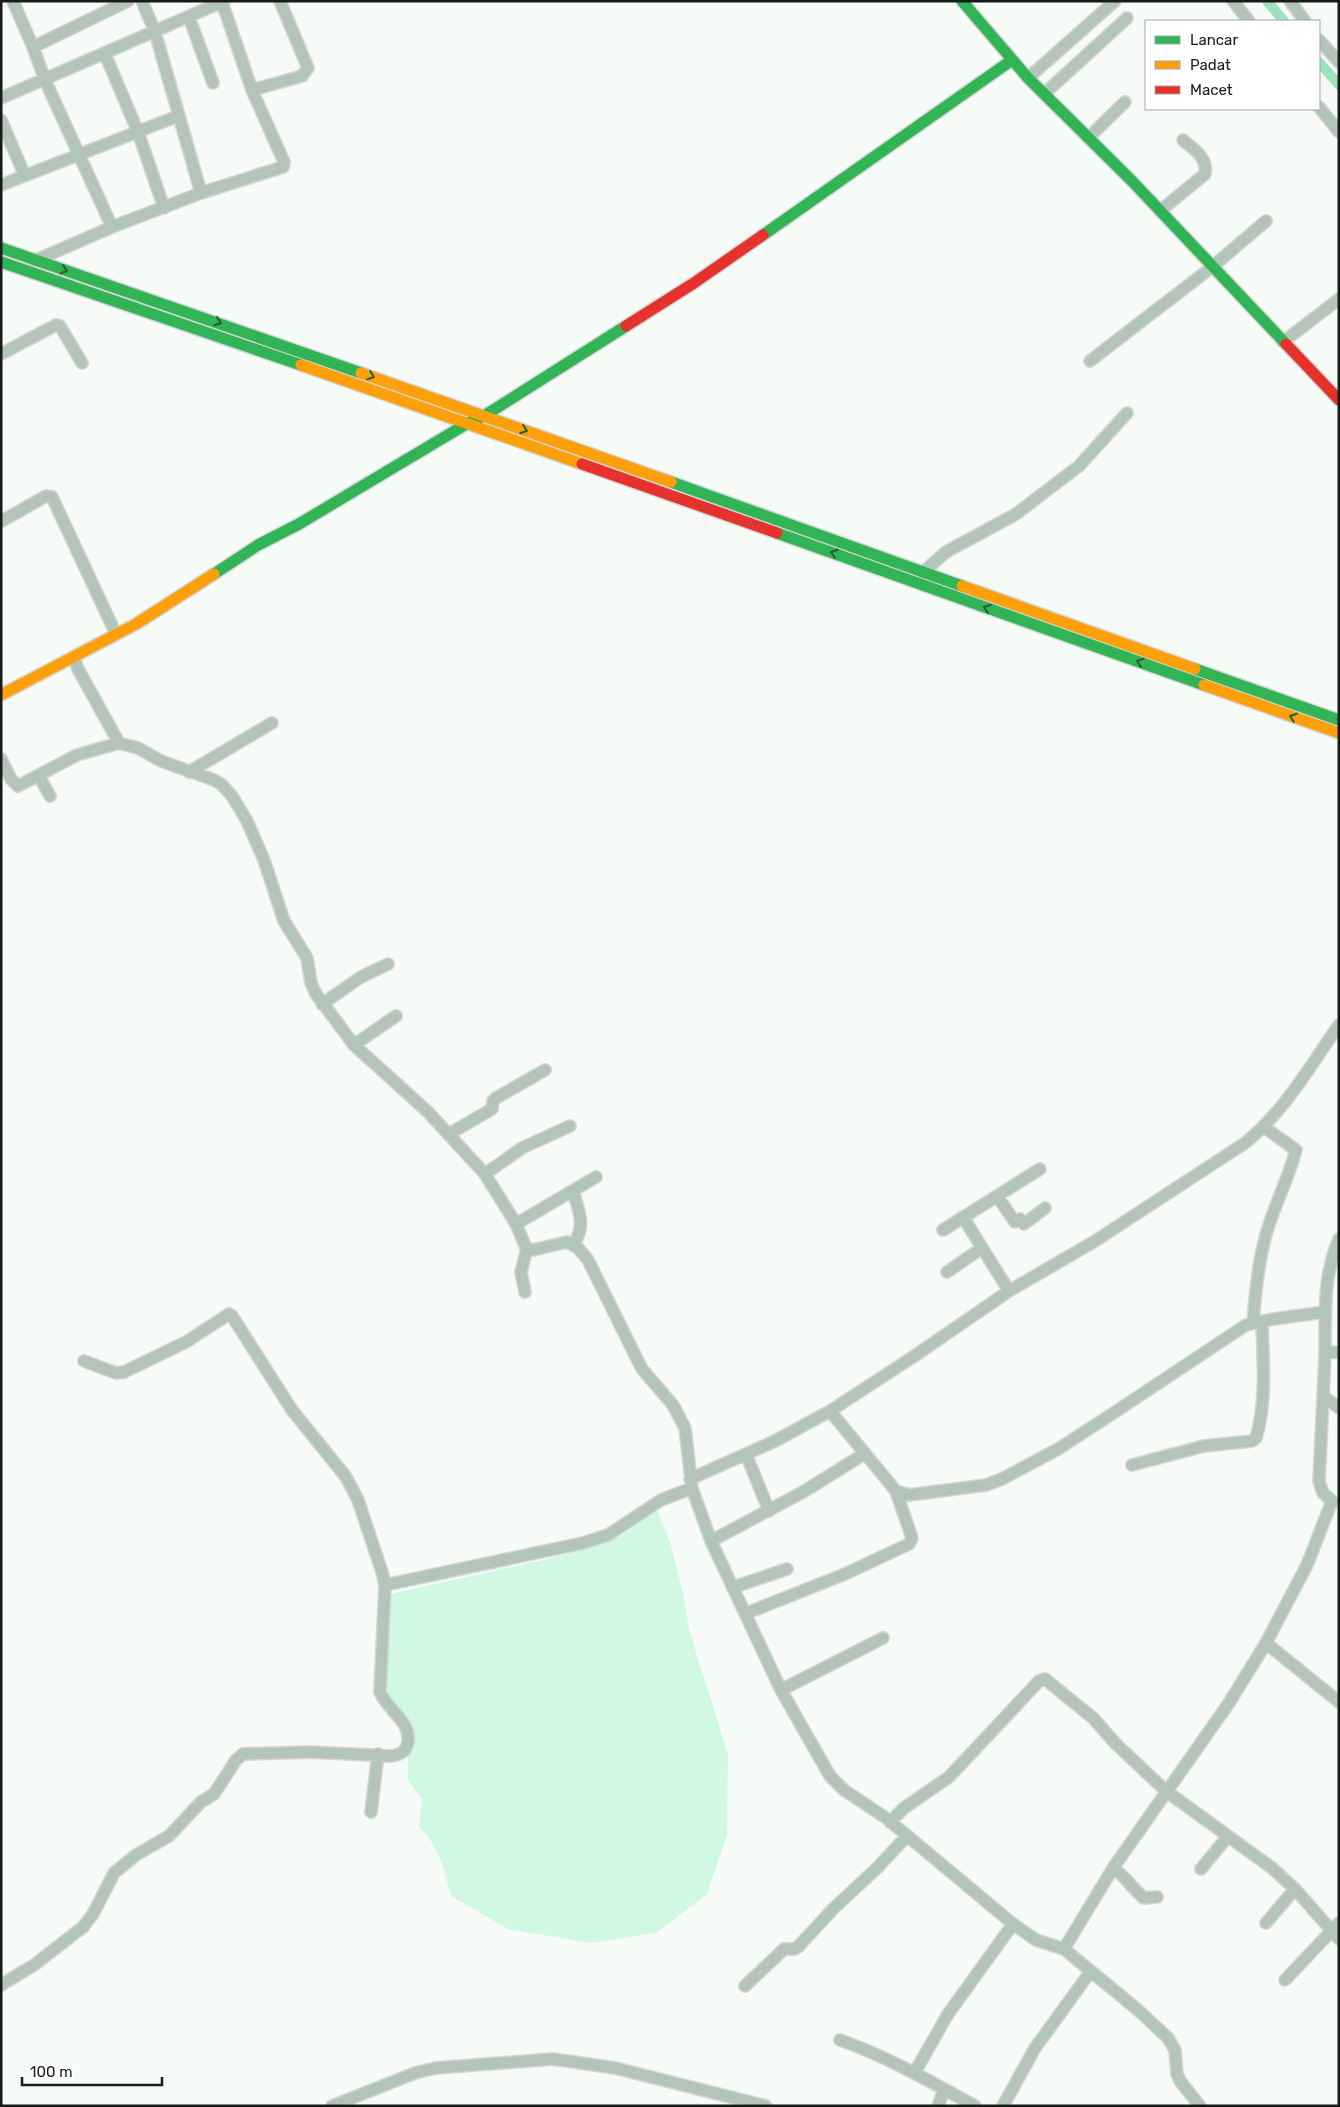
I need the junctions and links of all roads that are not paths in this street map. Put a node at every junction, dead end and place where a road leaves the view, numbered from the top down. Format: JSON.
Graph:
{"nodes":[{"id":1,"x":13,"y":1,"type":"edge"},
{"id":2,"x":128,"y":1,"type":"edge"},
{"id":3,"x":142,"y":1,"type":"edge"},
{"id":4,"x":280,"y":1,"type":"edge"},
{"id":5,"x":962,"y":1,"type":"edge"},
{"id":6,"x":1115,"y":1,"type":"edge"},
{"id":7,"x":1233,"y":1,"type":"edge"},
{"id":8,"x":1290,"y":1,"type":"edge"},
{"id":9,"x":223,"y":2,"type":"edge"},
{"id":10,"x":189,"y":17,"type":"junction"},
{"id":11,"x":1127,"y":18,"type":"dead end"},
{"id":12,"x":1248,"y":20,"type":"edge"},
{"id":13,"x":1304,"y":20,"type":"edge"},
{"id":14,"x":155,"y":32,"type":"junction"},
{"id":15,"x":1320,"y":41,"type":"edge"},
{"id":16,"x":33,"y":47,"type":"junction"},
{"id":17,"x":105,"y":54,"type":"junction"},
{"id":18,"x":1012,"y":60,"type":"junction"},
{"id":19,"x":1339,"y":62,"type":"edge"},
{"id":20,"x":1028,"y":78,"type":"junction"},
{"id":21,"x":45,"y":80,"type":"junction"},
{"id":22,"x":213,"y":82,"type":"dead end"},
{"id":23,"x":252,"y":90,"type":"junction"},
{"id":24,"x":1044,"y":94,"type":"junction"},
{"id":25,"x":1,"y":98,"type":"edge"},
{"id":26,"x":1125,"y":102,"type":"dead end"},
{"id":27,"x":1320,"y":108,"type":"edge"},
{"id":28,"x":178,"y":116,"type":"junction"},
{"id":29,"x":1,"y":120,"type":"edge"},
{"id":30,"x":138,"y":132,"type":"junction"},
{"id":31,"x":1339,"y":132,"type":"edge"},
{"id":32,"x":1088,"y":138,"type":"junction"},
{"id":33,"x":1183,"y":140,"type":"dead end"},
{"id":34,"x":80,"y":155,"type":"junction"},
{"id":35,"x":26,"y":176,"type":"junction"},
{"id":36,"x":1,"y":185,"type":"edge"},
{"id":37,"x":201,"y":193,"type":"junction"},
{"id":38,"x":164,"y":208,"type":"junction"},
{"id":39,"x":1160,"y":211,"type":"junction"},
{"id":40,"x":1266,"y":222,"type":"dead end"},
{"id":41,"x":112,"y":227,"type":"junction"},
{"id":42,"x":1,"y":248,"type":"edge"},
{"id":43,"x":36,"y":260,"type":"junction"},
{"id":44,"x":1,"y":262,"type":"edge"},
{"id":45,"x":1212,"y":267,"type":"junction"},
{"id":46,"x":18,"y":268,"type":"junction"},
{"id":47,"x":1339,"y":299,"type":"edge"},
{"id":48,"x":1284,"y":342,"type":"junction"},
{"id":49,"x":1,"y":354,"type":"edge"},
{"id":50,"x":1090,"y":361,"type":"dead end"},
{"id":51,"x":82,"y":363,"type":"dead end"},
{"id":52,"x":1339,"y":400,"type":"edge"},
{"id":53,"x":1127,"y":413,"type":"dead end"},
{"id":54,"x":484,"y":416,"type":"junction"},
{"id":55,"x":468,"y":423,"type":"junction"},
{"id":56,"x":1,"y":521,"type":"edge"},
{"id":57,"x":922,"y":572,"type":"junction"},
{"id":58,"x":116,"y":634,"type":"junction"},
{"id":59,"x":74,"y":658,"type":"junction"},
{"id":60,"x":1,"y":695,"type":"edge"},
{"id":61,"x":1339,"y":720,"type":"edge"},
{"id":62,"x":272,"y":723,"type":"dead end"},
{"id":63,"x":1339,"y":733,"type":"edge"},
{"id":64,"x":120,"y":743,"type":"junction"},
{"id":65,"x":1,"y":759,"type":"edge"},
{"id":66,"x":189,"y":772,"type":"junction"},
{"id":67,"x":40,"y":776,"type":"junction"},
{"id":68,"x":50,"y":796,"type":"dead end"},
{"id":69,"x":388,"y":964,"type":"dead end"},
{"id":70,"x":322,"y":1004,"type":"junction"},
{"id":71,"x":396,"y":1016,"type":"dead end"},
{"id":72,"x":1339,"y":1025,"type":"edge"},
{"id":73,"x":354,"y":1045,"type":"junction"},
{"id":74,"x":545,"y":1070,"type":"dead end"},
{"id":75,"x":570,"y":1126,"type":"dead end"},
{"id":76,"x":1264,"y":1127,"type":"junction"},
{"id":77,"x":449,"y":1134,"type":"junction"},
{"id":78,"x":1040,"y":1169,"type":"dead end"},
{"id":79,"x":485,"y":1174,"type":"junction"},
{"id":80,"x":596,"y":1177,"type":"dead end"},
{"id":81,"x":573,"y":1191,"type":"junction"},
{"id":82,"x":996,"y":1196,"type":"junction"},
{"id":83,"x":1045,"y":1208,"type":"dead end"},
{"id":84,"x":963,"y":1217,"type":"junction"},
{"id":85,"x":516,"y":1224,"type":"junction"},
{"id":86,"x":943,"y":1230,"type":"dead end"},
{"id":87,"x":1339,"y":1239,"type":"edge"},
{"id":88,"x":574,"y":1244,"type":"junction"},
{"id":89,"x":982,"y":1248,"type":"junction"},
{"id":90,"x":527,"y":1249,"type":"junction"},
{"id":91,"x":947,"y":1272,"type":"dead end"},
{"id":92,"x":1009,"y":1290,"type":"junction"},
{"id":93,"x":525,"y":1292,"type":"dead end"},
{"id":94,"x":1324,"y":1312,"type":"junction"},
{"id":95,"x":1258,"y":1322,"type":"junction"},
{"id":96,"x":1339,"y":1352,"type":"edge"},
{"id":97,"x":1325,"y":1353,"type":"junction"},
{"id":98,"x":84,"y":1360,"type":"dead end"},
{"id":99,"x":1322,"y":1396,"type":"junction"},
{"id":100,"x":1339,"y":1408,"type":"edge"},
{"id":101,"x":830,"y":1411,"type":"junction"},
{"id":102,"x":746,"y":1454,"type":"junction"},
{"id":103,"x":864,"y":1454,"type":"junction"},
{"id":104,"x":1132,"y":1465,"type":"dead end"},
{"id":105,"x":691,"y":1483,"type":"junction"},
{"id":106,"x":896,"y":1491,"type":"junction"},
{"id":107,"x":1336,"y":1502,"type":"edge"},
{"id":108,"x":769,"y":1511,"type":"junction"},
{"id":109,"x":712,"y":1541,"type":"junction"},
{"id":110,"x":787,"y":1569,"type":"dead end"},
{"id":111,"x":385,"y":1585,"type":"junction"},
{"id":112,"x":734,"y":1587,"type":"junction"},
{"id":113,"x":747,"y":1613,"type":"junction"},
{"id":114,"x":883,"y":1638,"type":"dead end"},
{"id":115,"x":1266,"y":1643,"type":"junction"},
{"id":116,"x":780,"y":1690,"type":"junction"},
{"id":117,"x":1339,"y":1702,"type":"edge"},
{"id":118,"x":378,"y":1754,"type":"junction"},
{"id":119,"x":1166,"y":1792,"type":"junction"},
{"id":120,"x":371,"y":1812,"type":"dead end"},
{"id":121,"x":890,"y":1822,"type":"junction"},
{"id":122,"x":907,"y":1836,"type":"junction"},
{"id":123,"x":1228,"y":1836,"type":"junction"},
{"id":124,"x":1114,"y":1868,"type":"junction"},
{"id":125,"x":1201,"y":1869,"type":"dead end"},
{"id":126,"x":1295,"y":1889,"type":"junction"},
{"id":127,"x":1158,"y":1897,"type":"dead end"},
{"id":128,"x":1266,"y":1923,"type":"dead end"},
{"id":129,"x":1013,"y":1924,"type":"junction"},
{"id":130,"x":1336,"y":1931,"type":"edge"},
{"id":131,"x":1064,"y":1948,"type":"junction"},
{"id":132,"x":1091,"y":1971,"type":"junction"},
{"id":133,"x":1285,"y":1980,"type":"dead end"},
{"id":134,"x":1,"y":1985,"type":"edge"},
{"id":135,"x":745,"y":1986,"type":"dead end"},
{"id":136,"x":840,"y":2040,"type":"dead end"},
{"id":137,"x":915,"y":2072,"type":"junction"},
{"id":138,"x":944,"y":2090,"type":"junction"},
{"id":139,"x":332,"y":2106,"type":"edge"},
{"id":140,"x":766,"y":2106,"type":"edge"},
{"id":141,"x":938,"y":2106,"type":"edge"},
{"id":142,"x":975,"y":2106,"type":"edge"},
{"id":143,"x":1002,"y":2106,"type":"edge"},
{"id":144,"x":1200,"y":2106,"type":"edge"}],
"edges":[{"from":1,"to":16,"type":"street"},
{"from":2,"to":16,"type":"street"},
{"from":3,"to":14,"type":"street"},
{"from":4,"to":23,"type":"street"},
{"from":5,"to":18,"type":"street"},
{"from":6,"to":20,"type":"street"},
{"from":7,"to":12,"type":"street"},
{"from":8,"to":13,"type":"street"},
{"from":9,"to":10,"type":"street"},
{"from":9,"to":23,"type":"street"},
{"from":10,"to":14,"type":"street"},
{"from":10,"to":22,"type":"street"},
{"from":11,"to":24,"type":"street"},
{"from":14,"to":17,"type":"street"},
{"from":14,"to":28,"type":"street"},
{"from":15,"to":19,"type":"street"},
{"from":16,"to":21,"type":"street"},
{"from":17,"to":21,"type":"street"},
{"from":17,"to":30,"type":"street"},
{"from":18,"to":20,"type":"street"},
{"from":18,"to":54,"type":"street"},
{"from":20,"to":24,"type":"street"},
{"from":21,"to":25,"type":"street"},
{"from":21,"to":34,"type":"street"},
{"from":23,"to":37,"type":"street"},
{"from":24,"to":32,"type":"street"},
{"from":26,"to":32,"type":"street"},
{"from":27,"to":31,"type":"street"},
{"from":28,"to":30,"type":"street"},
{"from":28,"to":37,"type":"street"},
{"from":29,"to":35,"type":"street"},
{"from":30,"to":34,"type":"street"},
{"from":30,"to":38,"type":"street"},
{"from":32,"to":39,"type":"street"},
{"from":33,"to":39,"type":"street"},
{"from":34,"to":35,"type":"street"},
{"from":34,"to":41,"type":"street"},
{"from":35,"to":36,"type":"street"},
{"from":37,"to":38,"type":"street"},
{"from":38,"to":41,"type":"street"},
{"from":39,"to":45,"type":"street"},
{"from":40,"to":45,"type":"street"},
{"from":41,"to":43,"type":"street"},
{"from":42,"to":43,"type":"street"},
{"from":43,"to":46,"type":"street"},
{"from":43,"to":54,"type":"street","one_way":true},
{"from":44,"to":46,"type":"street"},
{"from":45,"to":48,"type":"street"},
{"from":45,"to":50,"type":"street"},
{"from":46,"to":55,"type":"street"},
{"from":47,"to":48,"type":"street"},
{"from":48,"to":52,"type":"street"},
{"from":49,"to":51,"type":"street"},
{"from":53,"to":57,"type":"street"},
{"from":54,"to":55,"type":"street"},
{"from":54,"to":57,"type":"street","one_way":true},
{"from":55,"to":58,"type":"street"},
{"from":63,"to":55,"type":"street","one_way":true},
{"from":56,"to":58,"type":"street"},
{"from":57,"to":61,"type":"street"},
{"from":58,"to":59,"type":"street"},
{"from":59,"to":60,"type":"street"},
{"from":59,"to":64,"type":"street"},
{"from":62,"to":66,"type":"street"},
{"from":64,"to":66,"type":"street"},
{"from":64,"to":67,"type":"street"},
{"from":65,"to":67,"type":"street"},
{"from":66,"to":70,"type":"street"},
{"from":67,"to":68,"type":"street"},
{"from":69,"to":70,"type":"street"},
{"from":70,"to":73,"type":"street"},
{"from":71,"to":73,"type":"street"},
{"from":72,"to":76,"type":"street"},
{"from":73,"to":77,"type":"street"},
{"from":74,"to":77,"type":"street"},
{"from":75,"to":79,"type":"street"},
{"from":76,"to":92,"type":"street"},
{"from":76,"to":95,"type":"street"},
{"from":77,"to":79,"type":"street"},
{"from":78,"to":82,"type":"street"},
{"from":79,"to":85,"type":"street"},
{"from":80,"to":81,"type":"street"},
{"from":81,"to":85,"type":"street"},
{"from":81,"to":88,"type":"street"},
{"from":82,"to":83,"type":"street"},
{"from":82,"to":84,"type":"street"},
{"from":84,"to":86,"type":"street"},
{"from":84,"to":89,"type":"street"},
{"from":85,"to":90,"type":"street"},
{"from":87,"to":94,"type":"street"},
{"from":88,"to":90,"type":"street"},
{"from":88,"to":105,"type":"street"},
{"from":89,"to":91,"type":"street"},
{"from":89,"to":92,"type":"street"},
{"from":90,"to":93,"type":"street"},
{"from":92,"to":101,"type":"street"},
{"from":94,"to":95,"type":"street"},
{"from":94,"to":97,"type":"street"},
{"from":95,"to":104,"type":"street"},
{"from":95,"to":106,"type":"street"},
{"from":96,"to":97,"type":"street"},
{"from":97,"to":99,"type":"street"},
{"from":98,"to":111,"type":"street"},
{"from":99,"to":100,"type":"street"},
{"from":99,"to":107,"type":"street"},
{"from":101,"to":102,"type":"street"},
{"from":101,"to":103,"type":"street"},
{"from":102,"to":105,"type":"street"},
{"from":102,"to":108,"type":"street"},
{"from":103,"to":106,"type":"street"},
{"from":103,"to":108,"type":"street"},
{"from":105,"to":109,"type":"street"},
{"from":105,"to":111,"type":"street"},
{"from":106,"to":113,"type":"street"},
{"from":107,"to":115,"type":"street"},
{"from":108,"to":109,"type":"street"},
{"from":109,"to":112,"type":"street"},
{"from":110,"to":112,"type":"street"},
{"from":111,"to":118,"type":"street"},
{"from":112,"to":113,"type":"street"},
{"from":113,"to":116,"type":"street"},
{"from":114,"to":116,"type":"street"},
{"from":115,"to":117,"type":"street"},
{"from":115,"to":119,"type":"street"},
{"from":116,"to":121,"type":"street"},
{"from":118,"to":120,"type":"street"},
{"from":118,"to":134,"type":"street"},
{"from":119,"to":121,"type":"street"},
{"from":119,"to":123,"type":"street"},
{"from":119,"to":124,"type":"street"},
{"from":121,"to":122,"type":"street"},
{"from":122,"to":129,"type":"street"},
{"from":122,"to":135,"type":"street"},
{"from":123,"to":125,"type":"street"},
{"from":123,"to":126,"type":"street"},
{"from":124,"to":127,"type":"street"},
{"from":124,"to":131,"type":"street"},
{"from":126,"to":128,"type":"street"},
{"from":126,"to":130,"type":"street"},
{"from":129,"to":131,"type":"street"},
{"from":129,"to":137,"type":"street"},
{"from":130,"to":133,"type":"street"},
{"from":131,"to":132,"type":"street"},
{"from":132,"to":143,"type":"street"},
{"from":132,"to":144,"type":"street"},
{"from":136,"to":137,"type":"street"},
{"from":137,"to":138,"type":"street"},
{"from":138,"to":141,"type":"street"},
{"from":138,"to":142,"type":"street"},
{"from":139,"to":140,"type":"street"}]}
